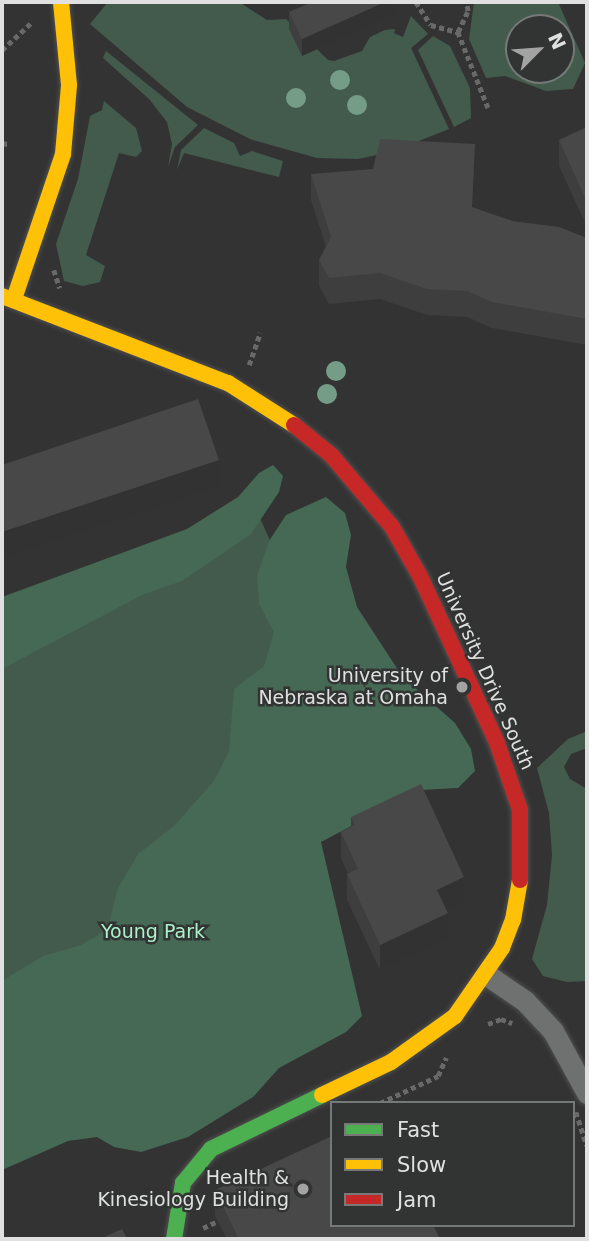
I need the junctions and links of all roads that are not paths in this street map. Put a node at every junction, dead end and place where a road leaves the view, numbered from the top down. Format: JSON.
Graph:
{"nodes":[{"id":1,"x":61,"y":2,"type":"edge"},
{"id":2,"x":8,"y":298,"type":"edge"},
{"id":3,"x":487,"y":975,"type":"junction"},
{"id":4,"x":587,"y":1093,"type":"edge"},
{"id":5,"x":174,"y":1239,"type":"edge"}],
"edges":[{"from":1,"to":2,"type":"street","name":"University Drive South"},
{"from":2,"to":3,"type":"street","name":"University Drive South"},
{"from":3,"to":4,"type":"street"},
{"from":3,"to":5,"type":"street","name":"University Drive South"}]}
